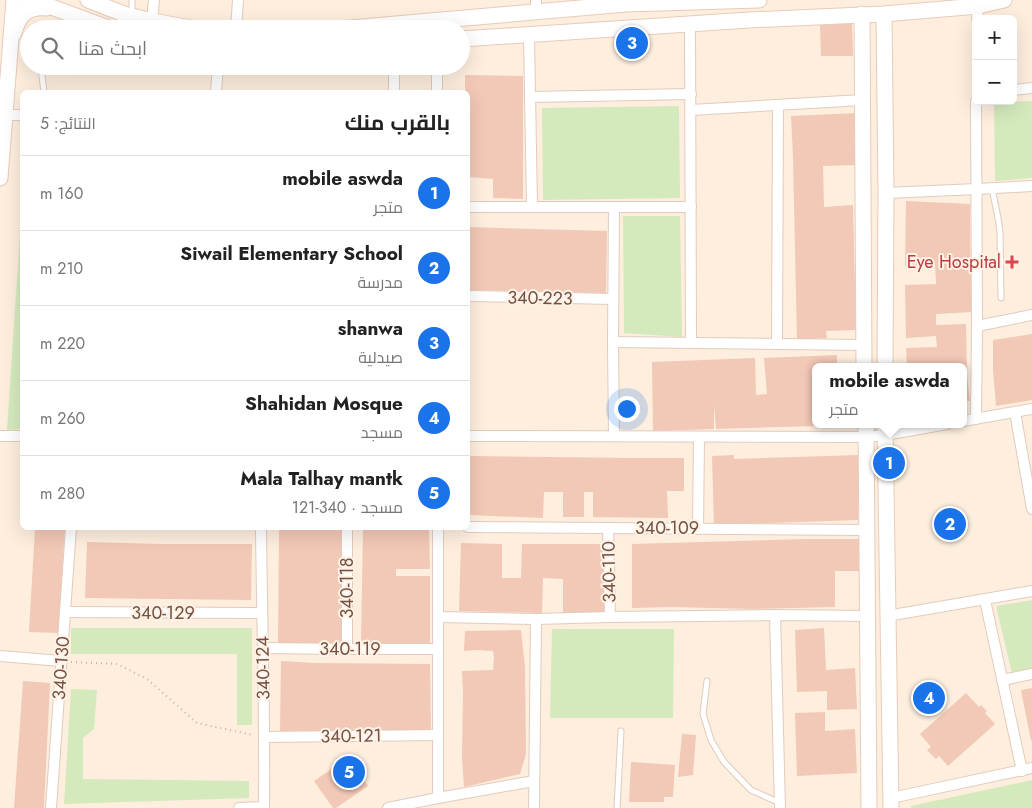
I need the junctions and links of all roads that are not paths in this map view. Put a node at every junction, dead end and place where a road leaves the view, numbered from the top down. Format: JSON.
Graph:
{"nodes":[{"id":1,"x":14,"y":0,"type":"edge"},
{"id":2,"x":26,"y":0,"type":"edge"},
{"id":3,"x":132,"y":0,"type":"edge"},
{"id":4,"x":154,"y":0,"type":"edge"},
{"id":5,"x":238,"y":0,"type":"edge"},
{"id":6,"x":759,"y":0,"type":"edge"},
{"id":7,"x":1004,"y":0,"type":"edge"},
{"id":8,"x":748,"y":1,"type":"edge"},
{"id":9,"x":93,"y":2,"type":"edge"},
{"id":10,"x":626,"y":2,"type":"edge"},
{"id":11,"x":536,"y":6,"type":"edge"},
{"id":12,"x":62,"y":11,"type":"junction"},
{"id":13,"x":977,"y":12,"type":"edge"},
{"id":14,"x":862,"y":14,"type":"junction"},
{"id":15,"x":884,"y":14,"type":"junction"},
{"id":16,"x":132,"y":16,"type":"junction"},
{"id":17,"x":86,"y":20,"type":"edge"},
{"id":18,"x":148,"y":20,"type":"edge"},
{"id":19,"x":152,"y":20,"type":"edge"},
{"id":20,"x":237,"y":20,"type":"edge"},
{"id":21,"x":416,"y":20,"type":"edge"},
{"id":22,"x":749,"y":20,"type":"junction"},
{"id":23,"x":690,"y":23,"type":"junction"},
{"id":24,"x":530,"y":35,"type":"junction"},
{"id":25,"x":470,"y":38,"type":"edge"},
{"id":26,"x":9,"y":59,"type":"junction"},
{"id":27,"x":42,"y":75,"type":"edge"},
{"id":28,"x":217,"y":75,"type":"edge"},
{"id":29,"x":394,"y":75,"type":"edge"},
{"id":30,"x":437,"y":75,"type":"edge"},
{"id":31,"x":1032,"y":88,"type":"edge"},
{"id":32,"x":44,"y":90,"type":"edge"},
{"id":33,"x":216,"y":90,"type":"edge"},
{"id":34,"x":394,"y":90,"type":"edge"},
{"id":35,"x":437,"y":90,"type":"edge"},
{"id":36,"x":1017,"y":90,"type":"edge"},
{"id":37,"x":691,"y":94,"type":"junction"},
{"id":38,"x":530,"y":97,"type":"junction"},
{"id":39,"x":862,"y":100,"type":"junction"},
{"id":40,"x":778,"y":105,"type":"junction"},
{"id":41,"x":976,"y":105,"type":"edge"},
{"id":42,"x":691,"y":110,"type":"junction"},
{"id":43,"x":5,"y":115,"type":"junction"},
{"id":44,"x":20,"y":115,"type":"edge"},
{"id":45,"x":0,"y":178,"type":"edge"},
{"id":46,"x":1032,"y":186,"type":"edge"},
{"id":47,"x":992,"y":188,"type":"junction"},
{"id":48,"x":977,"y":189,"type":"junction"},
{"id":49,"x":886,"y":193,"type":"junction"},
{"id":50,"x":470,"y":207,"type":"edge"},
{"id":51,"x":532,"y":207,"type":"junction"},
{"id":52,"x":614,"y":207,"type":"junction"},
{"id":53,"x":691,"y":207,"type":"junction"},
{"id":54,"x":470,"y":296,"type":"edge"},
{"id":55,"x":1001,"y":298,"type":"dead end"},
{"id":56,"x":613,"y":299,"type":"junction"},
{"id":57,"x":1032,"y":315,"type":"edge"},
{"id":58,"x":977,"y":326,"type":"junction"},
{"id":59,"x":612,"y":342,"type":"junction"},
{"id":60,"x":691,"y":343,"type":"junction"},
{"id":61,"x":777,"y":344,"type":"junction"},
{"id":62,"x":864,"y":345,"type":"junction"},
{"id":63,"x":864,"y":363,"type":"edge"},
{"id":64,"x":885,"y":363,"type":"edge"},
{"id":65,"x":1032,"y":409,"type":"edge"},
{"id":66,"x":1015,"y":412,"type":"junction"},
{"id":67,"x":976,"y":419,"type":"junction"},
{"id":68,"x":967,"y":421,"type":"edge"},
{"id":69,"x":906,"y":428,"type":"edge"},
{"id":70,"x":885,"y":430,"type":"edge"},
{"id":71,"x":866,"y":431,"type":"edge"},
{"id":72,"x":0,"y":436,"type":"edge"},
{"id":73,"x":20,"y":436,"type":"edge"},
{"id":74,"x":470,"y":436,"type":"edge"},
{"id":75,"x":614,"y":436,"type":"junction"},
{"id":76,"x":699,"y":437,"type":"junction"},
{"id":77,"x":1032,"y":510,"type":"edge"},
{"id":78,"x":470,"y":527,"type":"edge"},
{"id":79,"x":608,"y":528,"type":"junction"},
{"id":80,"x":698,"y":529,"type":"junction"},
{"id":81,"x":71,"y":530,"type":"edge"},
{"id":82,"x":261,"y":530,"type":"edge"},
{"id":83,"x":347,"y":530,"type":"edge"},
{"id":84,"x":438,"y":530,"type":"edge"},
{"id":85,"x":867,"y":530,"type":"junction"},
{"id":86,"x":1032,"y":591,"type":"edge"},
{"id":87,"x":985,"y":600,"type":"junction"},
{"id":88,"x":65,"y":612,"type":"junction"},
{"id":89,"x":262,"y":613,"type":"junction"},
{"id":90,"x":776,"y":615,"type":"junction"},
{"id":91,"x":868,"y":616,"type":"junction"},
{"id":92,"x":887,"y":616,"type":"junction"},
{"id":93,"x":438,"y":617,"type":"junction"},
{"id":94,"x":610,"y":617,"type":"junction"},
{"id":95,"x":536,"y":619,"type":"junction"},
{"id":96,"x":263,"y":648,"type":"junction"},
{"id":97,"x":347,"y":649,"type":"junction"},
{"id":98,"x":438,"y":649,"type":"junction"},
{"id":99,"x":0,"y":656,"type":"edge"},
{"id":100,"x":62,"y":661,"type":"junction"},
{"id":101,"x":1032,"y":674,"type":"edge"},
{"id":102,"x":1002,"y":680,"type":"junction"},
{"id":103,"x":707,"y":681,"type":"dead end"},
{"id":104,"x":621,"y":731,"type":"dead end"},
{"id":105,"x":438,"y":736,"type":"junction"},
{"id":106,"x":265,"y":737,"type":"junction"},
{"id":107,"x":1027,"y":770,"type":"edge"},
{"id":108,"x":534,"y":781,"type":"junction"},
{"id":109,"x":438,"y":798,"type":"junction"},
{"id":110,"x":891,"y":803,"type":"edge"},
{"id":111,"x":780,"y":805,"type":"edge"},
{"id":112,"x":264,"y":807,"type":"edge"},
{"id":113,"x":51,"y":808,"type":"edge"},
{"id":114,"x":239,"y":808,"type":"edge"},
{"id":115,"x":388,"y":808,"type":"edge"},
{"id":116,"x":534,"y":808,"type":"edge"},
{"id":117,"x":617,"y":808,"type":"edge"},
{"id":118,"x":869,"y":808,"type":"edge"}],
"edges":[{"from":1,"to":26,"type":"street"},
{"from":2,"to":12,"type":"street"},
{"from":3,"to":16,"type":"lane"},
{"from":4,"to":19,"type":"street"},
{"from":5,"to":20,"type":"street"},
{"from":6,"to":8,"type":"street"},
{"from":7,"to":13,"type":"street"},
{"from":8,"to":10,"type":"street"},
{"from":8,"to":22,"type":"street"},
{"from":9,"to":16,"type":"street"},
{"from":10,"to":11,"type":"street"},
{"from":11,"to":21,"type":"street"},
{"from":12,"to":17,"type":"street"},
{"from":12,"to":26,"type":"street"},
{"from":13,"to":15,"type":"street"},
{"from":14,"to":15,"type":"street"},
{"from":14,"to":22,"type":"street"},
{"from":14,"to":39,"type":"street"},
{"from":15,"to":49,"type":"street"},
{"from":16,"to":18,"type":"street"},
{"from":22,"to":23,"type":"street"},
{"from":23,"to":24,"type":"street"},
{"from":23,"to":37,"type":"street"},
{"from":24,"to":25,"type":"street"},
{"from":24,"to":38,"type":"street"},
{"from":26,"to":43,"type":"street"},
{"from":27,"to":32,"type":"lane"},
{"from":28,"to":33,"type":"street"},
{"from":29,"to":34,"type":"street"},
{"from":30,"to":35,"type":"street"},
{"from":31,"to":36,"type":"street"},
{"from":37,"to":38,"type":"street"},
{"from":37,"to":42,"type":"street"},
{"from":38,"to":51,"type":"street"},
{"from":39,"to":40,"type":"street"},
{"from":39,"to":62,"type":"street"},
{"from":40,"to":42,"type":"street"},
{"from":40,"to":61,"type":"street"},
{"from":41,"to":48,"type":"street"},
{"from":42,"to":53,"type":"street"},
{"from":43,"to":44,"type":"street"},
{"from":43,"to":45,"type":"street"},
{"from":46,"to":47,"type":"street"},
{"from":47,"to":48,"type":"street"},
{"from":47,"to":55,"type":"lane"},
{"from":48,"to":49,"type":"street"},
{"from":48,"to":58,"type":"street"},
{"from":49,"to":64,"type":"street"},
{"from":50,"to":51,"type":"street"},
{"from":51,"to":52,"type":"street"},
{"from":52,"to":53,"type":"street"},
{"from":52,"to":56,"type":"street"},
{"from":53,"to":60,"type":"street"},
{"from":54,"to":56,"type":"street","name":"340-223"},
{"from":56,"to":59,"type":"street"},
{"from":57,"to":58,"type":"street"},
{"from":58,"to":67,"type":"street"},
{"from":59,"to":60,"type":"street"},
{"from":59,"to":75,"type":"street"},
{"from":60,"to":61,"type":"street"},
{"from":61,"to":62,"type":"street"},
{"from":62,"to":63,"type":"street"},
{"from":65,"to":66,"type":"street"},
{"from":66,"to":67,"type":"street"},
{"from":66,"to":77,"type":"street"},
{"from":67,"to":68,"type":"street"},
{"from":69,"to":70,"type":"street"},
{"from":70,"to":71,"type":"street"},
{"from":70,"to":92,"type":"street"},
{"from":71,"to":76,"type":"street"},
{"from":71,"to":85,"type":"street"},
{"from":72,"to":73,"type":"street"},
{"from":74,"to":75,"type":"street"},
{"from":75,"to":76,"type":"street"},
{"from":76,"to":80,"type":"street"},
{"from":78,"to":79,"type":"street","name":"340-109"},
{"from":79,"to":80,"type":"street","name":"340-109"},
{"from":79,"to":94,"type":"street","name":"340-110"},
{"from":80,"to":85,"type":"street","name":"340-109"},
{"from":81,"to":88,"type":"street","name":"340-130"},
{"from":82,"to":89,"type":"street","name":"340-124"},
{"from":83,"to":97,"type":"street","name":"340-118"},
{"from":84,"to":93,"type":"street"},
{"from":85,"to":91,"type":"street"},
{"from":86,"to":87,"type":"street"},
{"from":87,"to":92,"type":"street"},
{"from":87,"to":102,"type":"street"},
{"from":88,"to":89,"type":"street","name":"340-129"},
{"from":88,"to":100,"type":"street","name":"340-130"},
{"from":89,"to":96,"type":"street","name":"340-124"},
{"from":90,"to":91,"type":"street"},
{"from":90,"to":94,"type":"street"},
{"from":90,"to":111,"type":"street"},
{"from":91,"to":118,"type":"street"},
{"from":92,"to":110,"type":"street"},
{"from":93,"to":95,"type":"street"},
{"from":93,"to":98,"type":"street"},
{"from":94,"to":95,"type":"street"},
{"from":95,"to":108,"type":"street"},
{"from":96,"to":97,"type":"street","name":"340-119"},
{"from":96,"to":106,"type":"street","name":"340-124"},
{"from":97,"to":98,"type":"street","name":"340-119"},
{"from":98,"to":105,"type":"street"},
{"from":99,"to":100,"type":"street"},
{"from":100,"to":113,"type":"street","name":"340-130"},
{"from":101,"to":102,"type":"street"},
{"from":102,"to":107,"type":"street"},
{"from":103,"to":111,"type":"lane"},
{"from":104,"to":117,"type":"lane"},
{"from":105,"to":106,"type":"street","name":"340-121"},
{"from":105,"to":109,"type":"street"},
{"from":106,"to":112,"type":"street","name":"340-124"},
{"from":107,"to":110,"type":"street"},
{"from":108,"to":109,"type":"street"},
{"from":108,"to":116,"type":"street"},
{"from":109,"to":115,"type":"street"},
{"from":112,"to":114,"type":"street"}]}
